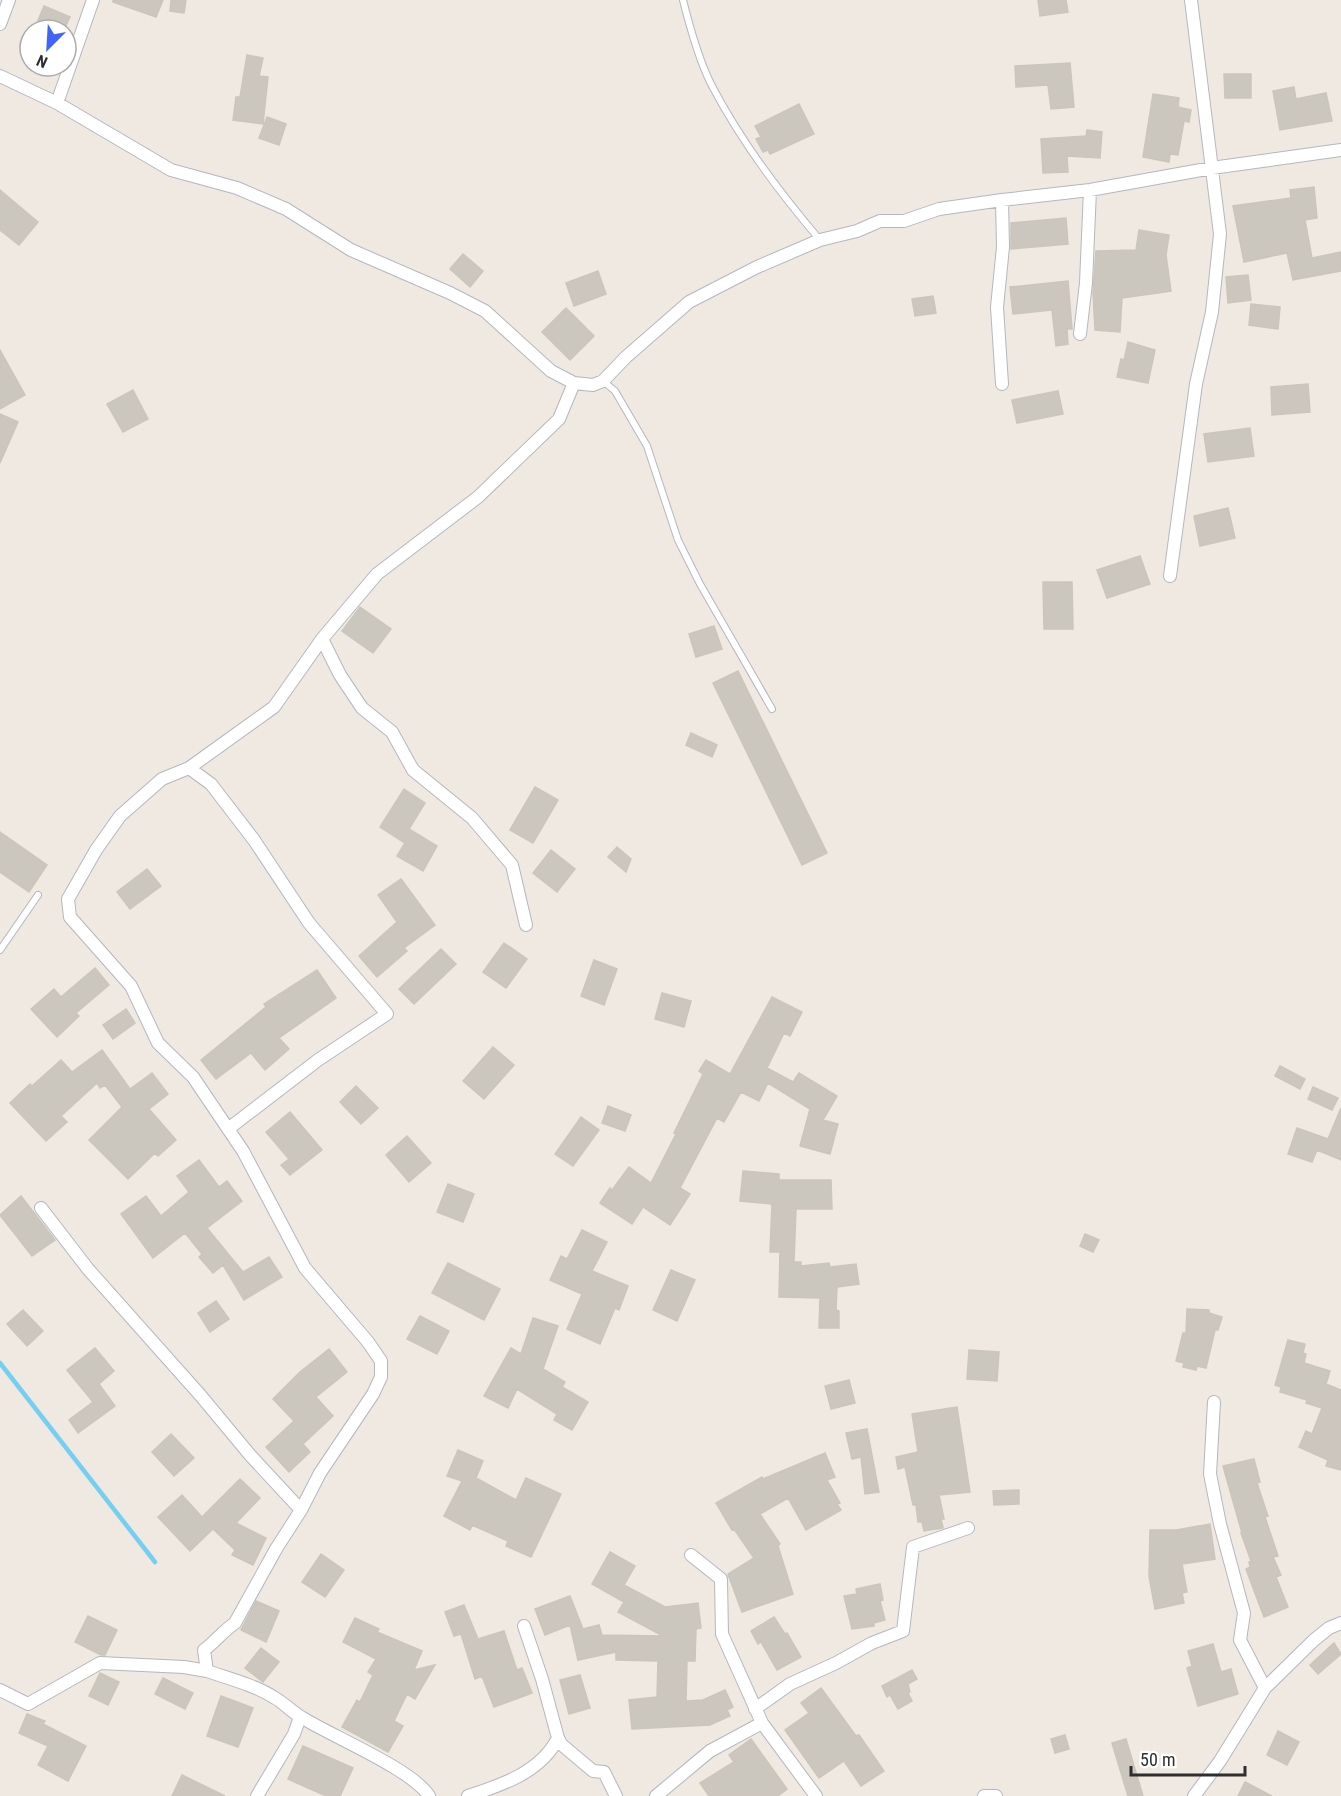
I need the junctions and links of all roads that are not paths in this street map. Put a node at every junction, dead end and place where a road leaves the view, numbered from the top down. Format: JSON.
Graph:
{"nodes":[{"id":1,"x":9,"y":0,"type":"edge"},
{"id":2,"x":93,"y":0,"type":"edge"},
{"id":3,"x":683,"y":0,"type":"edge"},
{"id":4,"x":1191,"y":0,"type":"edge"},
{"id":5,"x":0,"y":24,"type":"edge"},
{"id":6,"x":0,"y":76,"type":"edge"},
{"id":7,"x":57,"y":103,"type":"junction"},
{"id":8,"x":1341,"y":150,"type":"edge"},
{"id":9,"x":1212,"y":168,"type":"junction"},
{"id":10,"x":1090,"y":190,"type":"junction"},
{"id":11,"x":1002,"y":200,"type":"junction"},
{"id":12,"x":820,"y":240,"type":"junction"},
{"id":13,"x":1080,"y":334,"type":"dead end"},
{"id":14,"x":603,"y":381,"type":"junction"},
{"id":15,"x":574,"y":383,"type":"junction"},
{"id":16,"x":1002,"y":384,"type":"dead end"},
{"id":17,"x":1170,"y":576,"type":"dead end"},
{"id":18,"x":322,"y":639,"type":"junction"},
{"id":19,"x":772,"y":709,"type":"dead end"},
{"id":20,"x":189,"y":768,"type":"junction"},
{"id":21,"x":38,"y":895,"type":"dead end"},
{"id":22,"x":526,"y":925,"type":"dead end"},
{"id":23,"x":0,"y":950,"type":"edge"},
{"id":24,"x":228,"y":1129,"type":"junction"},
{"id":25,"x":41,"y":1208,"type":"dead end"},
{"id":26,"x":1214,"y":1402,"type":"dead end"},
{"id":27,"x":302,"y":1510,"type":"junction"},
{"id":28,"x":968,"y":1528,"type":"dead end"},
{"id":29,"x":691,"y":1555,"type":"dead end"},
{"id":30,"x":1341,"y":1623,"type":"edge"},
{"id":31,"x":524,"y":1626,"type":"dead end"},
{"id":32,"x":207,"y":1671,"type":"junction"},
{"id":33,"x":1265,"y":1688,"type":"junction"},
{"id":34,"x":0,"y":1690,"type":"edge"},
{"id":35,"x":755,"y":1709,"type":"junction"},
{"id":36,"x":300,"y":1717,"type":"junction"},
{"id":37,"x":762,"y":1723,"type":"junction"},
{"id":38,"x":558,"y":1738,"type":"junction"},
{"id":39,"x":256,"y":1796,"type":"edge"},
{"id":40,"x":429,"y":1796,"type":"edge"},
{"id":41,"x":468,"y":1796,"type":"edge"},
{"id":42,"x":616,"y":1796,"type":"edge"},
{"id":43,"x":656,"y":1796,"type":"edge"},
{"id":44,"x":816,"y":1796,"type":"edge"},
{"id":45,"x":984,"y":1796,"type":"edge"},
{"id":46,"x":996,"y":1796,"type":"edge"},
{"id":47,"x":1194,"y":1796,"type":"edge"}],
"edges":[{"from":1,"to":5,"type":"street"},
{"from":2,"to":7,"type":"street"},
{"from":3,"to":12,"type":"lane"},
{"from":4,"to":9,"type":"street"},
{"from":6,"to":7,"type":"street"},
{"from":7,"to":15,"type":"street"},
{"from":8,"to":9,"type":"street"},
{"from":9,"to":10,"type":"street"},
{"from":9,"to":17,"type":"street"},
{"from":10,"to":11,"type":"street"},
{"from":10,"to":13,"type":"street"},
{"from":11,"to":12,"type":"street"},
{"from":11,"to":16,"type":"street"},
{"from":12,"to":14,"type":"street"},
{"from":14,"to":15,"type":"street"},
{"from":14,"to":19,"type":"lane"},
{"from":15,"to":18,"type":"street"},
{"from":18,"to":20,"type":"street"},
{"from":18,"to":22,"type":"street"},
{"from":20,"to":24,"type":"street"},
{"from":20,"to":24,"type":"street"},
{"from":21,"to":23,"type":"lane"},
{"from":24,"to":27,"type":"street"},
{"from":25,"to":27,"type":"street"},
{"from":26,"to":33,"type":"street"},
{"from":27,"to":32,"type":"street"},
{"from":28,"to":35,"type":"street"},
{"from":29,"to":35,"type":"street"},
{"from":30,"to":33,"type":"street"},
{"from":31,"to":38,"type":"street"},
{"from":32,"to":34,"type":"street"},
{"from":32,"to":36,"type":"street"},
{"from":33,"to":47,"type":"street"},
{"from":35,"to":37,"type":"street"},
{"from":36,"to":39,"type":"street"},
{"from":36,"to":40,"type":"street"},
{"from":37,"to":43,"type":"street"},
{"from":37,"to":44,"type":"street"},
{"from":38,"to":41,"type":"street"},
{"from":38,"to":42,"type":"street"},
{"from":45,"to":46,"type":"street"}]}
